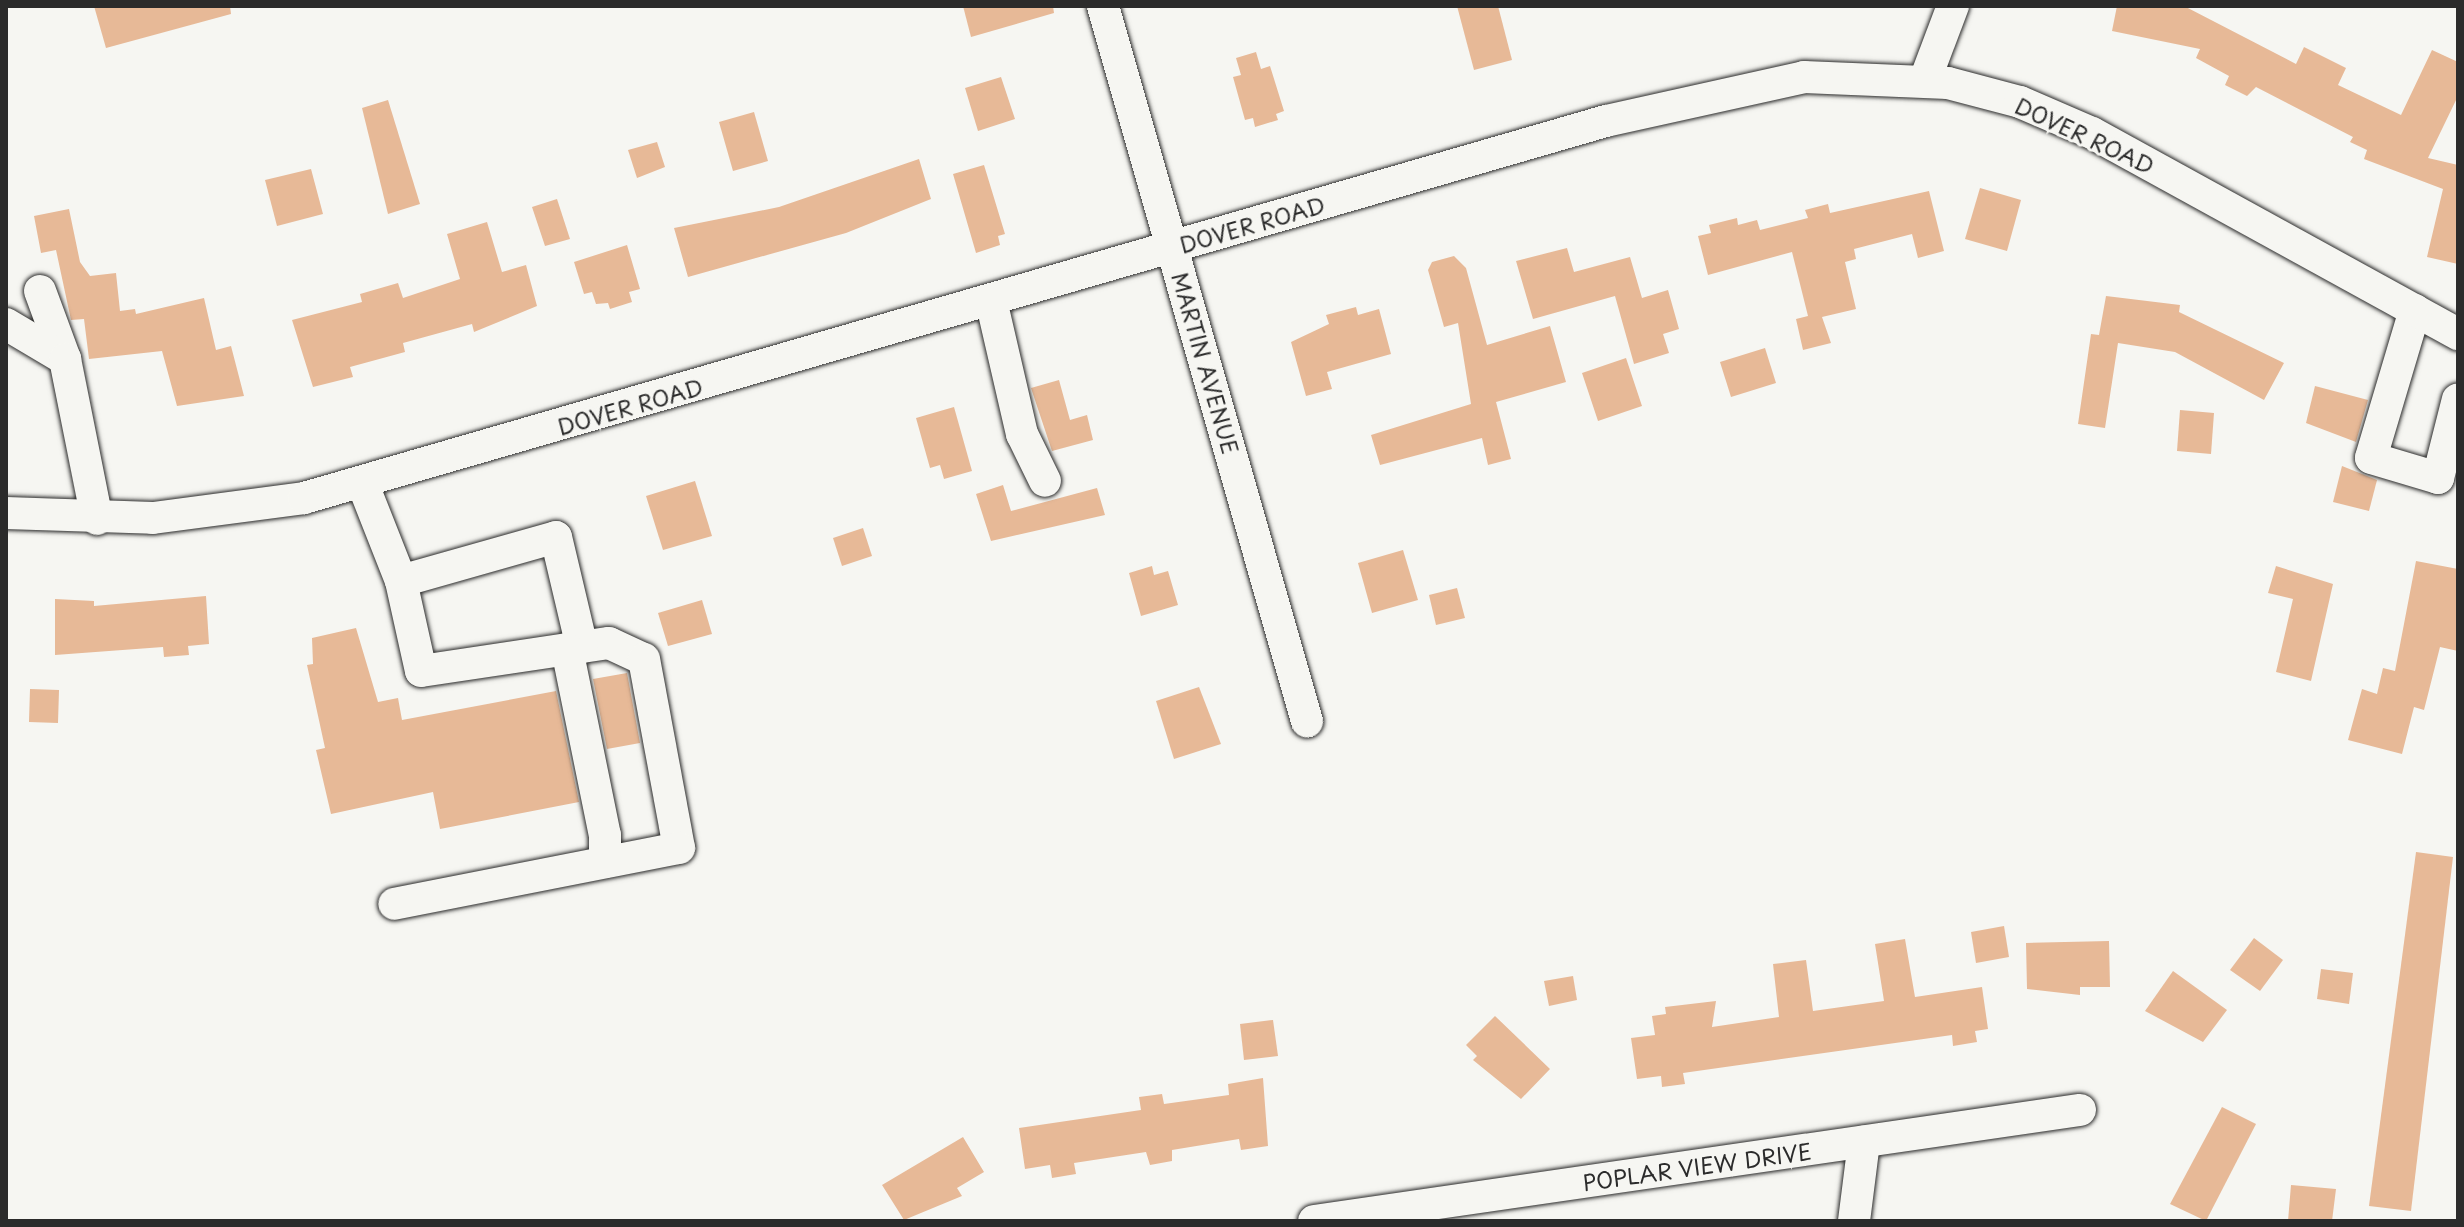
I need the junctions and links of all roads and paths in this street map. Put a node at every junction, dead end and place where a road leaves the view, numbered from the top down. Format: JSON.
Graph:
{"nodes":[{"id":1,"x":1103,"y":6,"type":"edge"},
{"id":2,"x":1953,"y":6,"type":"edge"},
{"id":3,"x":1925,"y":80,"type":"junction"},
{"id":4,"x":1173,"y":247,"type":"junction"},
{"id":5,"x":40,"y":291,"type":"dead end"},
{"id":6,"x":991,"y":300,"type":"junction"},
{"id":7,"x":2415,"y":310,"type":"junction"},
{"id":8,"x":6,"y":324,"type":"edge"},
{"id":9,"x":2458,"y":334,"type":"edge"},
{"id":10,"x":65,"y":359,"type":"junction"},
{"id":11,"x":2458,"y":399,"type":"edge"},
{"id":12,"x":1045,"y":481,"type":"dead end"},
{"id":13,"x":362,"y":482,"type":"junction"},
{"id":14,"x":6,"y":513,"type":"edge"},
{"id":15,"x":97,"y":519,"type":"junction"},
{"id":16,"x":401,"y":581,"type":"junction"},
{"id":17,"x":586,"y":646,"type":"junction"},
{"id":18,"x":1307,"y":721,"type":"dead end"},
{"id":19,"x":605,"y":862,"type":"junction"},
{"id":20,"x":394,"y":904,"type":"dead end"},
{"id":21,"x":2080,"y":1110,"type":"dead end"},
{"id":22,"x":1864,"y":1142,"type":"junction"},
{"id":23,"x":1358,"y":1218,"type":"edge"},
{"id":24,"x":1314,"y":1221,"type":"edge"},
{"id":25,"x":1854,"y":1221,"type":"edge"}],
"edges":[{"from":1,"to":4,"type":"street","name":"MARTIN AVENUE"},
{"from":2,"to":3,"type":"street"},
{"from":3,"to":4,"type":"street","name":"DOVER ROAD"},
{"from":3,"to":7,"type":"street","name":"DOVER ROAD"},
{"from":4,"to":6,"type":"street","name":"DOVER ROAD"},
{"from":4,"to":18,"type":"street","name":"MARTIN AVENUE"},
{"from":5,"to":10,"type":"street"},
{"from":6,"to":12,"type":"street"},
{"from":6,"to":13,"type":"street","name":"DOVER ROAD"},
{"from":7,"to":9,"type":"street","name":"DOVER ROAD"},
{"from":7,"to":11,"type":"street"},
{"from":8,"to":10,"type":"street"},
{"from":10,"to":15,"type":"street"},
{"from":13,"to":15,"type":"street","name":"DOVER ROAD"},
{"from":13,"to":16,"type":"street"},
{"from":14,"to":15,"type":"street","name":"DOVER ROAD"},
{"from":16,"to":17,"type":"street"},
{"from":16,"to":17,"type":"street"},
{"from":17,"to":19,"type":"street"},
{"from":17,"to":19,"type":"street"},
{"from":19,"to":20,"type":"street"},
{"from":21,"to":22,"type":"street","name":"POPLAR VIEW DRIVE"},
{"from":22,"to":23,"type":"street","name":"POPLAR VIEW DRIVE"},
{"from":22,"to":25,"type":"street"},
{"from":23,"to":24,"type":"street","name":"POPLAR VIEW DRIVE"}]}
